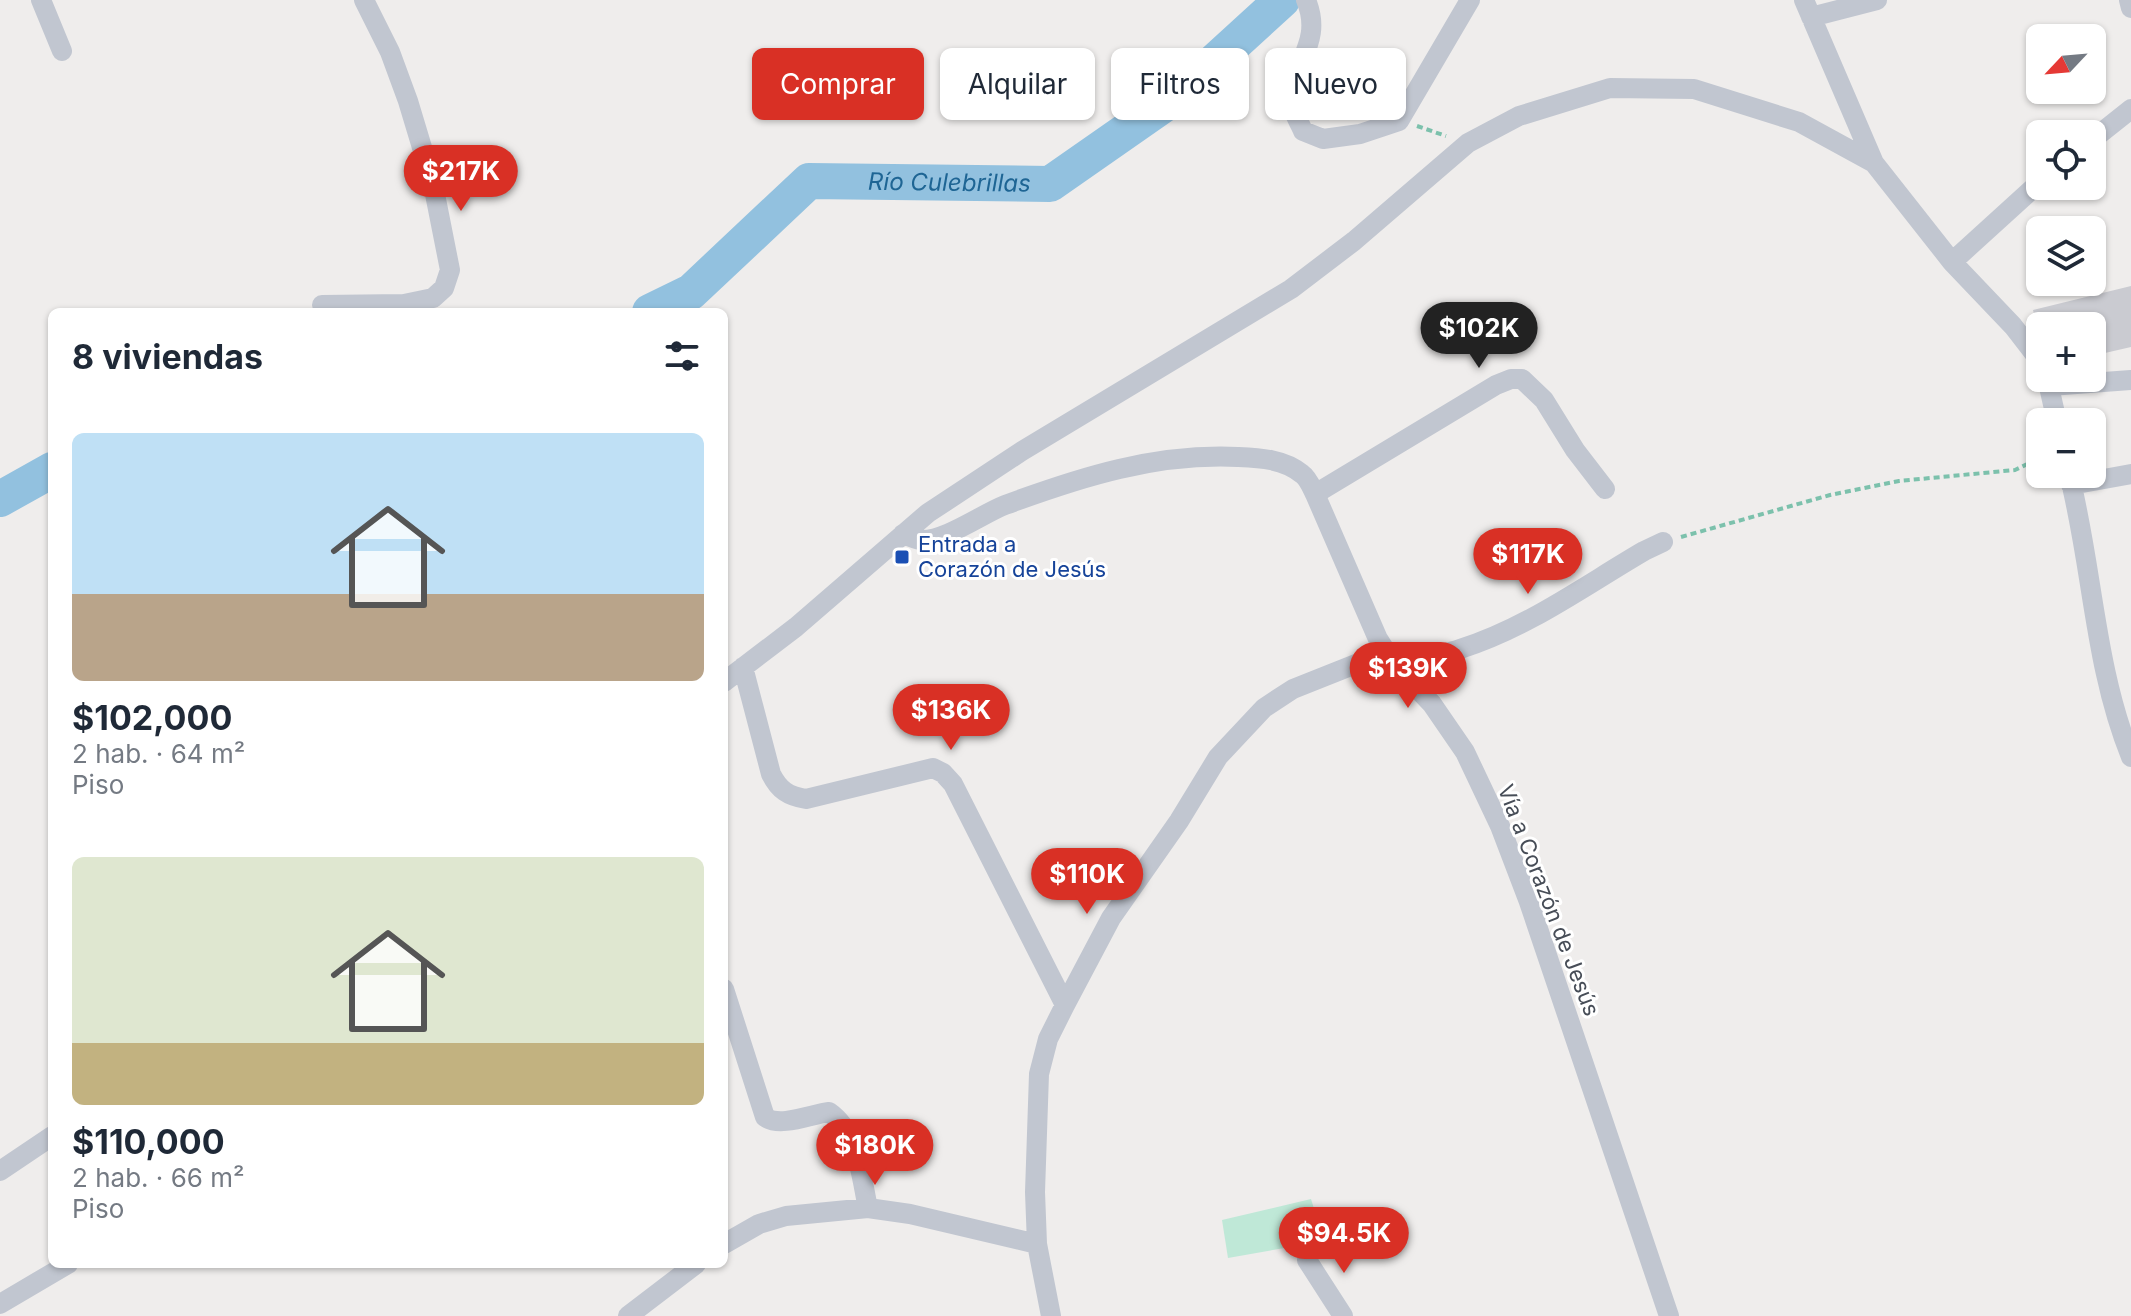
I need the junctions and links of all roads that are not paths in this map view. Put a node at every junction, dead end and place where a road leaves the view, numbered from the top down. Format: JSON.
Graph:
{"nodes":[{"id":1,"x":41,"y":0,"type":"edge"},
{"id":2,"x":364,"y":0,"type":"edge"},
{"id":3,"x":1306,"y":0,"type":"edge"},
{"id":4,"x":1470,"y":0,"type":"edge"},
{"id":5,"x":1877,"y":0,"type":"edge"},
{"id":6,"x":2129,"y":0,"type":"edge"},
{"id":7,"x":2131,"y":8,"type":"edge"},
{"id":8,"x":1808,"y":9,"type":"edge"},
{"id":9,"x":62,"y":51,"type":"dead end"},
{"id":10,"x":2131,"y":109,"type":"edge"},
{"id":11,"x":2106,"y":129,"type":"edge"},
{"id":12,"x":1874,"y":163,"type":"junction"},
{"id":13,"x":2026,"y":195,"type":"edge"},
{"id":14,"x":1952,"y":262,"type":"junction"},
{"id":15,"x":322,"y":305,"type":"dead end"},
{"id":16,"x":2026,"y":343,"type":"edge"},
{"id":17,"x":2131,"y":380,"type":"edge"},
{"id":18,"x":2106,"y":381,"type":"edge"},
{"id":19,"x":2131,"y":474,"type":"edge"},
{"id":20,"x":2106,"y":476,"type":"edge"},
{"id":21,"x":2072,"y":488,"type":"edge"},
{"id":22,"x":1605,"y":489,"type":"dead end"},
{"id":23,"x":1315,"y":494,"type":"junction"},
{"id":24,"x":903,"y":534,"type":"junction"},
{"id":25,"x":1663,"y":542,"type":"road end"},
{"id":26,"x":1390,"y":658,"type":"junction"},
{"id":27,"x":743,"y":667,"type":"junction"},
{"id":28,"x":728,"y":679,"type":"edge"},
{"id":29,"x":2131,"y":757,"type":"edge"},
{"id":30,"x":728,"y":1001,"type":"edge"},
{"id":31,"x":1065,"y":1005,"type":"junction"},
{"id":32,"x":48,"y":1139,"type":"edge"},
{"id":33,"x":0,"y":1171,"type":"edge"},
{"id":34,"x":868,"y":1208,"type":"junction"},
{"id":35,"x":728,"y":1242,"type":"edge"},
{"id":36,"x":1037,"y":1244,"type":"junction"},
{"id":37,"x":1307,"y":1260,"type":"dead end"},
{"id":38,"x":61,"y":1268,"type":"edge"},
{"id":39,"x":691,"y":1268,"type":"edge"},
{"id":40,"x":0,"y":1304,"type":"edge"},
{"id":41,"x":628,"y":1316,"type":"edge"},
{"id":42,"x":1051,"y":1316,"type":"edge"},
{"id":43,"x":1343,"y":1316,"type":"edge"},
{"id":44,"x":1669,"y":1316,"type":"edge"}],
"edges":[{"from":1,"to":9,"type":"street"},
{"from":2,"to":15,"type":"street"},
{"from":3,"to":4,"type":"street"},
{"from":5,"to":8,"type":"street"},
{"from":6,"to":7,"type":"street"},
{"from":8,"to":12,"type":"street"},
{"from":10,"to":11,"type":"street"},
{"from":12,"to":14,"type":"street"},
{"from":12,"to":24,"type":"street"},
{"from":13,"to":14,"type":"street"},
{"from":14,"to":16,"type":"street"},
{"from":17,"to":18,"type":"street"},
{"from":19,"to":20,"type":"street"},
{"from":21,"to":29,"type":"street"},
{"from":22,"to":23,"type":"street"},
{"from":23,"to":24,"type":"street","name":"Vía a Corazón de Jesús"},
{"from":23,"to":26,"type":"street","name":"Vía a Corazón de Jesús"},
{"from":24,"to":27,"type":"street"},
{"from":25,"to":26,"type":"street"},
{"from":26,"to":31,"type":"street"},
{"from":26,"to":44,"type":"street","name":"Vía a Corazón de Jesús"},
{"from":27,"to":28,"type":"street"},
{"from":27,"to":31,"type":"street"},
{"from":30,"to":34,"type":"street"},
{"from":31,"to":36,"type":"street"},
{"from":32,"to":33,"type":"street"},
{"from":34,"to":35,"type":"street"},
{"from":34,"to":36,"type":"street"},
{"from":36,"to":42,"type":"street"},
{"from":37,"to":43,"type":"street"},
{"from":38,"to":40,"type":"street"},
{"from":39,"to":41,"type":"street"}]}
